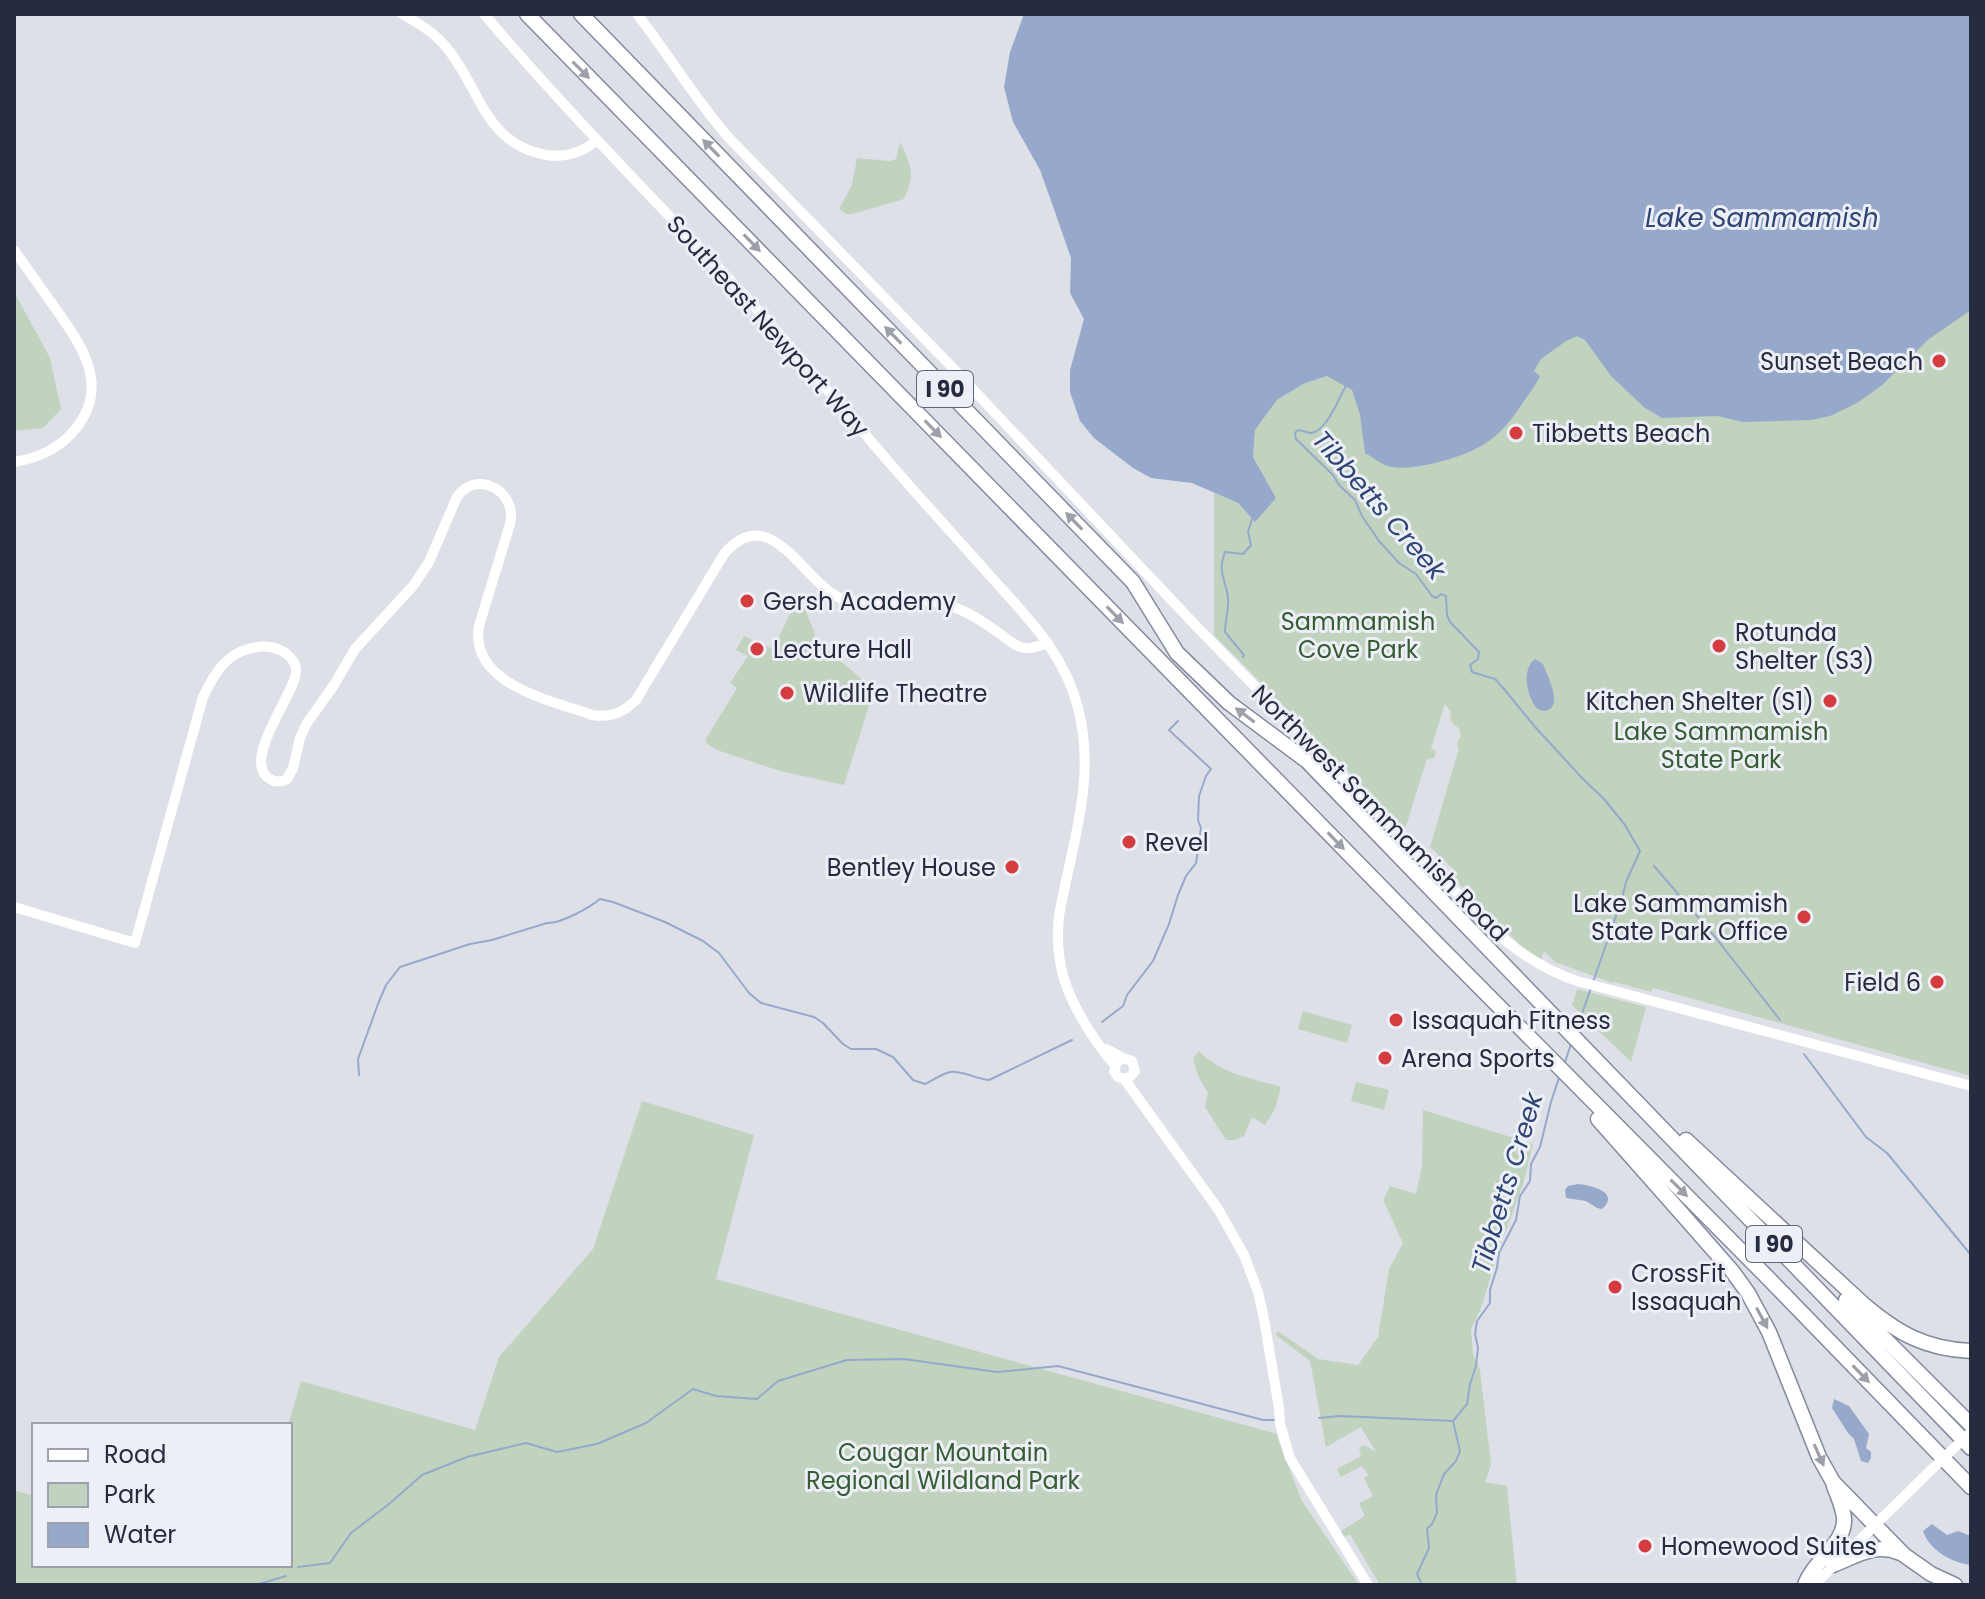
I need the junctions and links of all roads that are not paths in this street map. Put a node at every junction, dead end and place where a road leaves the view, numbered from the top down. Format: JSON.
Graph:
{"nodes":[{"id":1,"x":402,"y":14,"type":"edge"},
{"id":2,"x":484,"y":14,"type":"edge"},
{"id":3,"x":527,"y":14,"type":"edge"},
{"id":4,"x":581,"y":14,"type":"edge"},
{"id":5,"x":637,"y":14,"type":"edge"},
{"id":6,"x":597,"y":140,"type":"junction"},
{"id":7,"x":14,"y":250,"type":"edge"},
{"id":8,"x":14,"y":462,"type":"edge"},
{"id":9,"x":1048,"y":643,"type":"junction"},
{"id":10,"x":14,"y":907,"type":"edge"},
{"id":11,"x":1572,"y":1035,"type":"junction"},
{"id":12,"x":1119,"y":1062,"type":"junction"},
{"id":13,"x":1560,"y":1072,"type":"junction"},
{"id":14,"x":1129,"y":1077,"type":"junction"},
{"id":15,"x":1971,"y":1086,"type":"edge"},
{"id":16,"x":1722,"y":1175,"type":"junction"},
{"id":17,"x":1971,"y":1351,"type":"edge"},
{"id":18,"x":1971,"y":1429,"type":"edge"},
{"id":19,"x":1971,"y":1448,"type":"edge"},
{"id":20,"x":1833,"y":1482,"type":"junction"},
{"id":21,"x":1971,"y":1487,"type":"edge"},
{"id":22,"x":1874,"y":1525,"type":"junction"},
{"id":23,"x":1904,"y":1555,"type":"junction"},
{"id":24,"x":1833,"y":1565,"type":"junction"},
{"id":25,"x":1368,"y":1585,"type":"edge"},
{"id":26,"x":1805,"y":1585,"type":"edge"},
{"id":27,"x":1814,"y":1585,"type":"edge"},
{"id":28,"x":1955,"y":1585,"type":"edge"}],
"edges":[{"from":1,"to":6,"type":"street"},
{"from":2,"to":6,"type":"street","name":"Southeast Newport Way"},
{"from":3,"to":13,"type":"highway","number":"I 90","one_way":true},
{"from":11,"to":4,"type":"highway","number":"I 90","one_way":true},
{"from":5,"to":15,"type":"street","name":"Northwest Sammamish Road"},
{"from":6,"to":9,"type":"street","name":"Southeast Newport Way"},
{"from":7,"to":8,"type":"street"},
{"from":9,"to":10,"type":"street"},
{"from":9,"to":12,"type":"street","name":"Southeast Newport Way"},
{"from":11,"to":16,"type":"highway"},
{"from":11,"to":19,"type":"highway","number":"I 90"},
{"from":12,"to":14,"type":"street"},
{"from":12,"to":14,"type":"street"},
{"from":13,"to":20,"type":"highway","one_way":true},
{"from":13,"to":21,"type":"highway","number":"I 90","one_way":true},
{"from":14,"to":25,"type":"street"},
{"from":16,"to":17,"type":"highway"},
{"from":16,"to":18,"type":"highway"},
{"from":18,"to":22,"type":"street","bridge":true},
{"from":20,"to":22,"type":"highway"},
{"from":20,"to":26,"type":"highway"},
{"from":22,"to":23,"type":"highway"},
{"from":22,"to":24,"type":"street"},
{"from":23,"to":24,"type":"highway"},
{"from":23,"to":28,"type":"highway"},
{"from":24,"to":27,"type":"street"}]}
